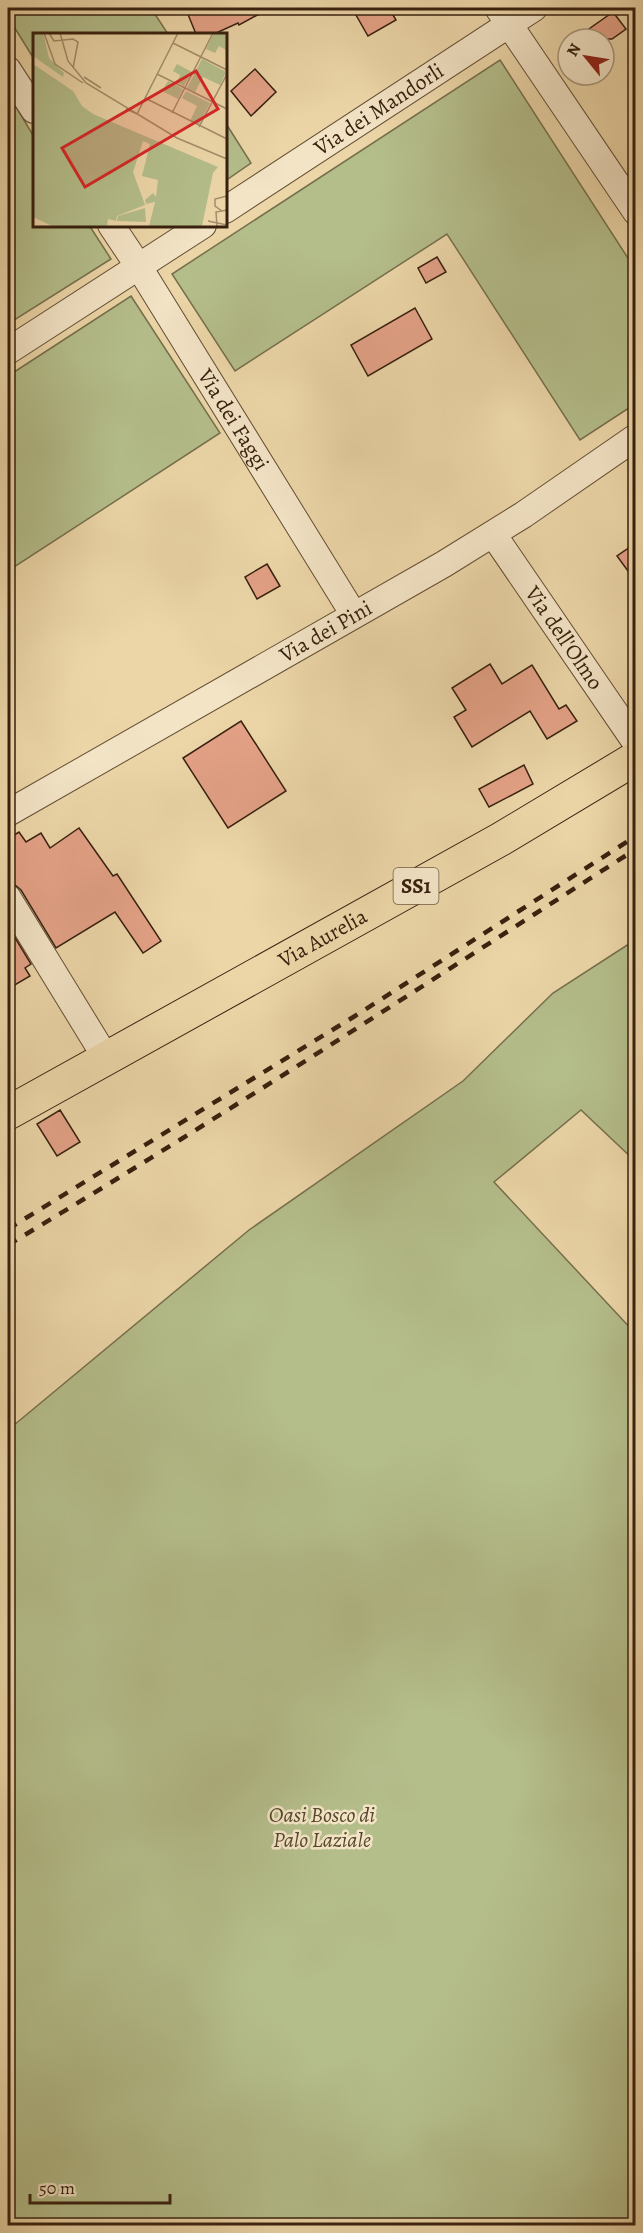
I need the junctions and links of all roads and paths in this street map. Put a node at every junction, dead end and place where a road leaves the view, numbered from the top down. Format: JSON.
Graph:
{"nodes":[{"id":1,"x":534,"y":8,"type":"edge"},
{"id":2,"x":503,"y":16,"type":"edge"},
{"id":3,"x":8,"y":70,"type":"edge"},
{"id":4,"x":33,"y":108,"type":"edge"},
{"id":5,"x":226,"y":209,"type":"edge"},
{"id":6,"x":636,"y":212,"type":"edge"},
{"id":7,"x":112,"y":226,"type":"edge"},
{"id":8,"x":201,"y":226,"type":"edge"},
{"id":9,"x":139,"y":267,"type":"junction"},
{"id":10,"x":8,"y":351,"type":"edge"},
{"id":11,"x":636,"y":437,"type":"edge"},
{"id":12,"x":493,"y":534,"type":"junction"},
{"id":13,"x":354,"y":615,"type":"junction"},
{"id":14,"x":636,"y":743,"type":"edge"},
{"id":15,"x":636,"y":758,"type":"edge"},
{"id":16,"x":8,"y":813,"type":"edge"},
{"id":17,"x":8,"y":898,"type":"edge"},
{"id":18,"x":106,"y":1058,"type":"junction"},
{"id":19,"x":8,"y":1113,"type":"edge"}],
"edges":[{"from":1,"to":2,"type":"street","name":"Via dei Mandorli"},
{"from":2,"to":5,"type":"street","name":"Via dei Mandorli"},
{"from":2,"to":6,"type":"street"},
{"from":3,"to":4,"type":"street"},
{"from":7,"to":9,"type":"street","name":"Via dei Faggi"},
{"from":8,"to":9,"type":"street"},
{"from":9,"to":10,"type":"street"},
{"from":9,"to":13,"type":"street","name":"Via dei Faggi"},
{"from":11,"to":12,"type":"street","name":"Via dei Pini"},
{"from":12,"to":13,"type":"street","name":"Via dei Pini"},
{"from":12,"to":14,"type":"street","name":"Via dell'Olmo"},
{"from":13,"to":16,"type":"street","name":"Via dei Pini"},
{"from":15,"to":18,"type":"main road","name":"Via Aurelia","number":"SS1"},
{"from":17,"to":18,"type":"street"},
{"from":18,"to":19,"type":"main road","name":"Via Aurelia","number":"SS1"}]}
